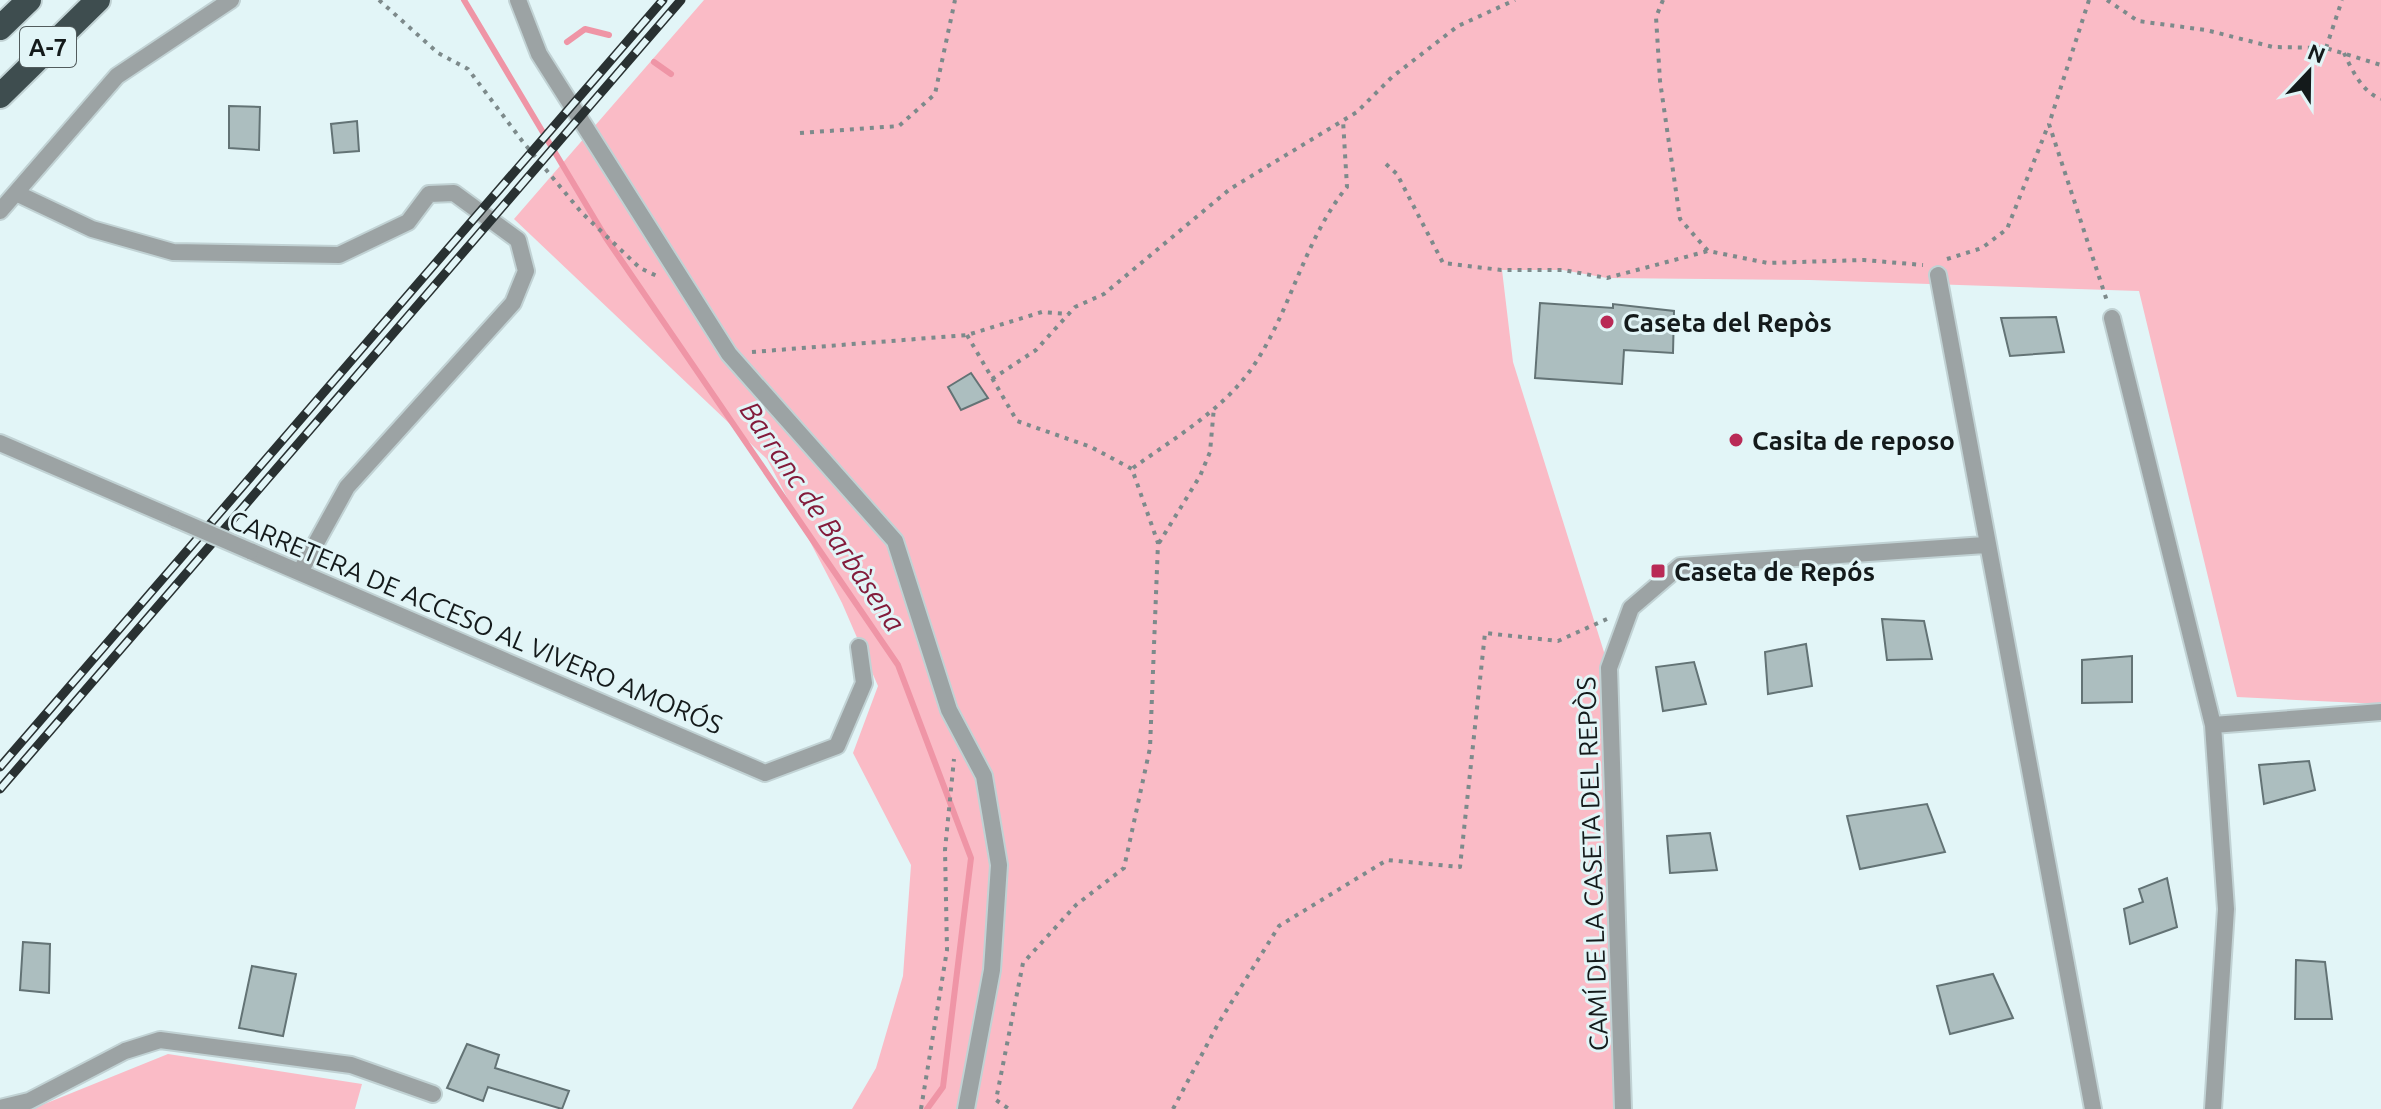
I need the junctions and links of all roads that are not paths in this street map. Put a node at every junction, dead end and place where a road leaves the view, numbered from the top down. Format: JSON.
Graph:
{"nodes":[{"id":1,"x":29,"y":0,"type":"edge"},
{"id":2,"x":98,"y":0,"type":"edge"},
{"id":3,"x":231,"y":0,"type":"edge"},
{"id":4,"x":518,"y":0,"type":"edge"},
{"id":5,"x":0,"y":28,"type":"edge"},
{"id":6,"x":0,"y":96,"type":"edge"},
{"id":7,"x":16,"y":193,"type":"junction"},
{"id":8,"x":0,"y":211,"type":"edge"},
{"id":9,"x":1933,"y":270,"type":"road end"},
{"id":10,"x":2112,"y":318,"type":"road end"},
{"id":11,"x":0,"y":443,"type":"edge"},
{"id":12,"x":1985,"y":545,"type":"junction"},
{"id":13,"x":300,"y":572,"type":"junction"},
{"id":14,"x":859,"y":647,"type":"dead end"},
{"id":15,"x":2381,"y":712,"type":"edge"},
{"id":16,"x":2213,"y":725,"type":"junction"},
{"id":17,"x":433,"y":1094,"type":"dead end"},
{"id":18,"x":0,"y":1108,"type":"edge"},
{"id":19,"x":966,"y":1109,"type":"edge"},
{"id":20,"x":1623,"y":1109,"type":"edge"},
{"id":21,"x":2093,"y":1109,"type":"edge"},
{"id":22,"x":2213,"y":1109,"type":"edge"}],
"edges":[{"from":1,"to":5,"type":"highway","number":"A-7"},
{"from":2,"to":6,"type":"highway","number":"A-7"},
{"from":3,"to":7,"type":"street"},
{"from":4,"to":19,"type":"street"},
{"from":7,"to":8,"type":"street"},
{"from":7,"to":13,"type":"street"},
{"from":9,"to":12,"type":"street"},
{"from":10,"to":16,"type":"street"},
{"from":11,"to":13,"type":"street","name":"CARRETERA DE ACCESO AL VIVERO AMORÓS","bridge":true},
{"from":12,"to":20,"type":"street","name":"CAMÍ DE LA CASETA DEL REPÒS"},
{"from":12,"to":21,"type":"street"},
{"from":13,"to":14,"type":"street","name":"CARRETERA DE ACCESO AL VIVERO AMORÓS"},
{"from":15,"to":16,"type":"street"},
{"from":16,"to":22,"type":"street"},
{"from":17,"to":18,"type":"street"}]}
